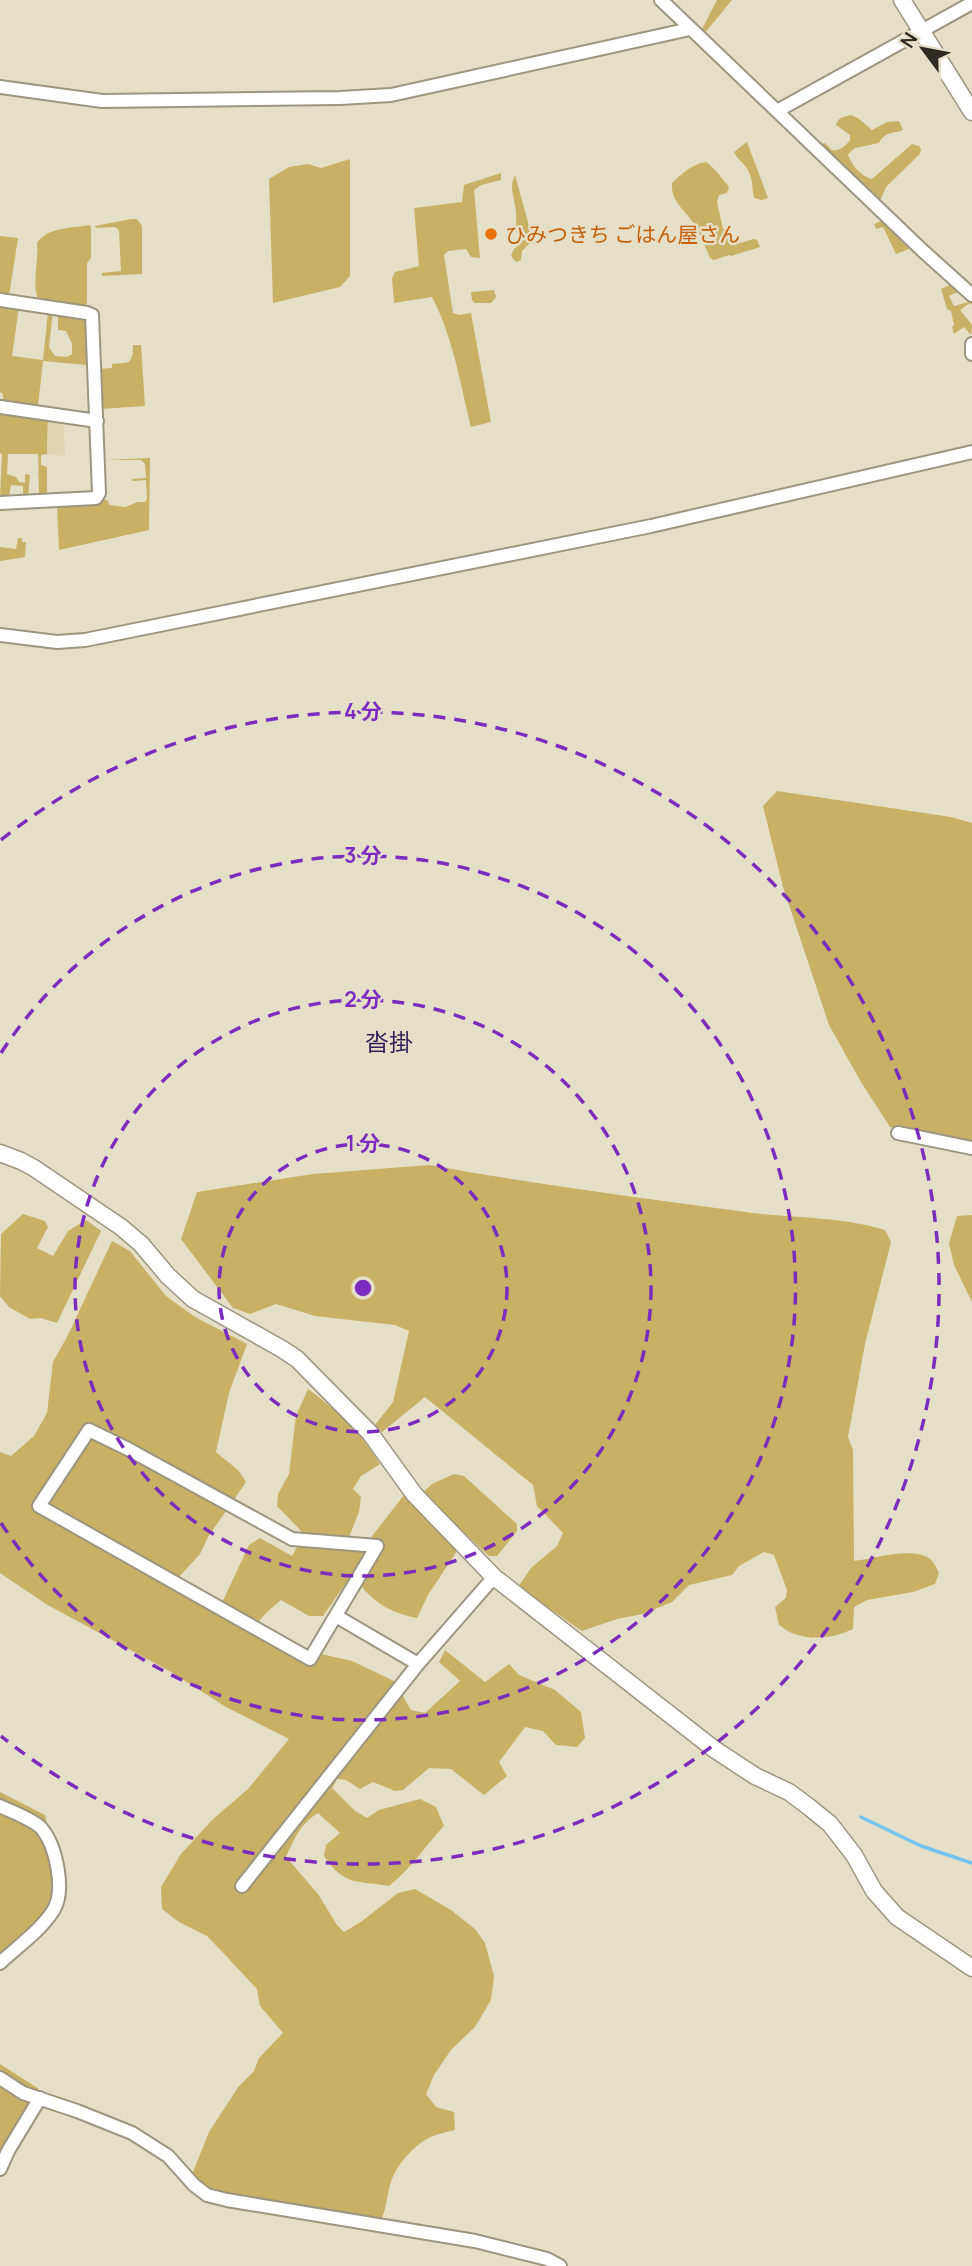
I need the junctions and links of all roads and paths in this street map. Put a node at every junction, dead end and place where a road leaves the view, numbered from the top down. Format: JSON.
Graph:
{"nodes":[{"id":1,"x":662,"y":0,"type":"edge"},
{"id":2,"x":902,"y":0,"type":"edge"},
{"id":3,"x":972,"y":4,"type":"edge"},
{"id":4,"x":690,"y":29,"type":"junction"},
{"id":5,"x":922,"y":31,"type":"junction"},
{"id":6,"x":0,"y":87,"type":"edge"},
{"id":7,"x":777,"y":111,"type":"junction"},
{"id":8,"x":972,"y":112,"type":"edge"},
{"id":9,"x":972,"y":295,"type":"edge"},
{"id":10,"x":0,"y":299,"type":"edge"},
{"id":11,"x":972,"y":344,"type":"edge"},
{"id":12,"x":972,"y":354,"type":"edge"},
{"id":13,"x":0,"y":407,"type":"edge"},
{"id":14,"x":97,"y":421,"type":"junction"},
{"id":15,"x":972,"y":453,"type":"edge"},
{"id":16,"x":0,"y":503,"type":"edge"},
{"id":17,"x":0,"y":635,"type":"edge"},
{"id":18,"x":898,"y":1133,"type":"dead end"},
{"id":19,"x":972,"y":1147,"type":"edge"},
{"id":20,"x":0,"y":1153,"type":"edge"},
{"id":21,"x":494,"y":1577,"type":"junction"},
{"id":22,"x":336,"y":1616,"type":"junction"},
{"id":23,"x":418,"y":1664,"type":"junction"},
{"id":24,"x":0,"y":1806,"type":"edge"},
{"id":25,"x":242,"y":1886,"type":"dead end"},
{"id":26,"x":0,"y":1964,"type":"edge"},
{"id":27,"x":972,"y":1968,"type":"edge"},
{"id":28,"x":0,"y":2078,"type":"edge"},
{"id":29,"x":40,"y":2098,"type":"junction"},
{"id":30,"x":0,"y":2169,"type":"edge"},
{"id":31,"x":560,"y":2266,"type":"edge"}],
"edges":[{"from":1,"to":4,"type":"street"},
{"from":2,"to":5,"type":"street"},
{"from":3,"to":5,"type":"street"},
{"from":4,"to":6,"type":"street"},
{"from":4,"to":7,"type":"street"},
{"from":5,"to":7,"type":"street"},
{"from":5,"to":8,"type":"street"},
{"from":7,"to":9,"type":"street"},
{"from":10,"to":14,"type":"street"},
{"from":11,"to":12,"type":"street"},
{"from":13,"to":14,"type":"street"},
{"from":14,"to":16,"type":"street"},
{"from":15,"to":17,"type":"street"},
{"from":18,"to":19,"type":"street"},
{"from":20,"to":21,"type":"street"},
{"from":21,"to":23,"type":"street"},
{"from":21,"to":27,"type":"street"},
{"from":22,"to":22,"type":"street"},
{"from":22,"to":23,"type":"street"},
{"from":23,"to":25,"type":"street"},
{"from":24,"to":26,"type":"street"},
{"from":28,"to":29,"type":"street"},
{"from":29,"to":30,"type":"street"},
{"from":29,"to":31,"type":"street"}]}
